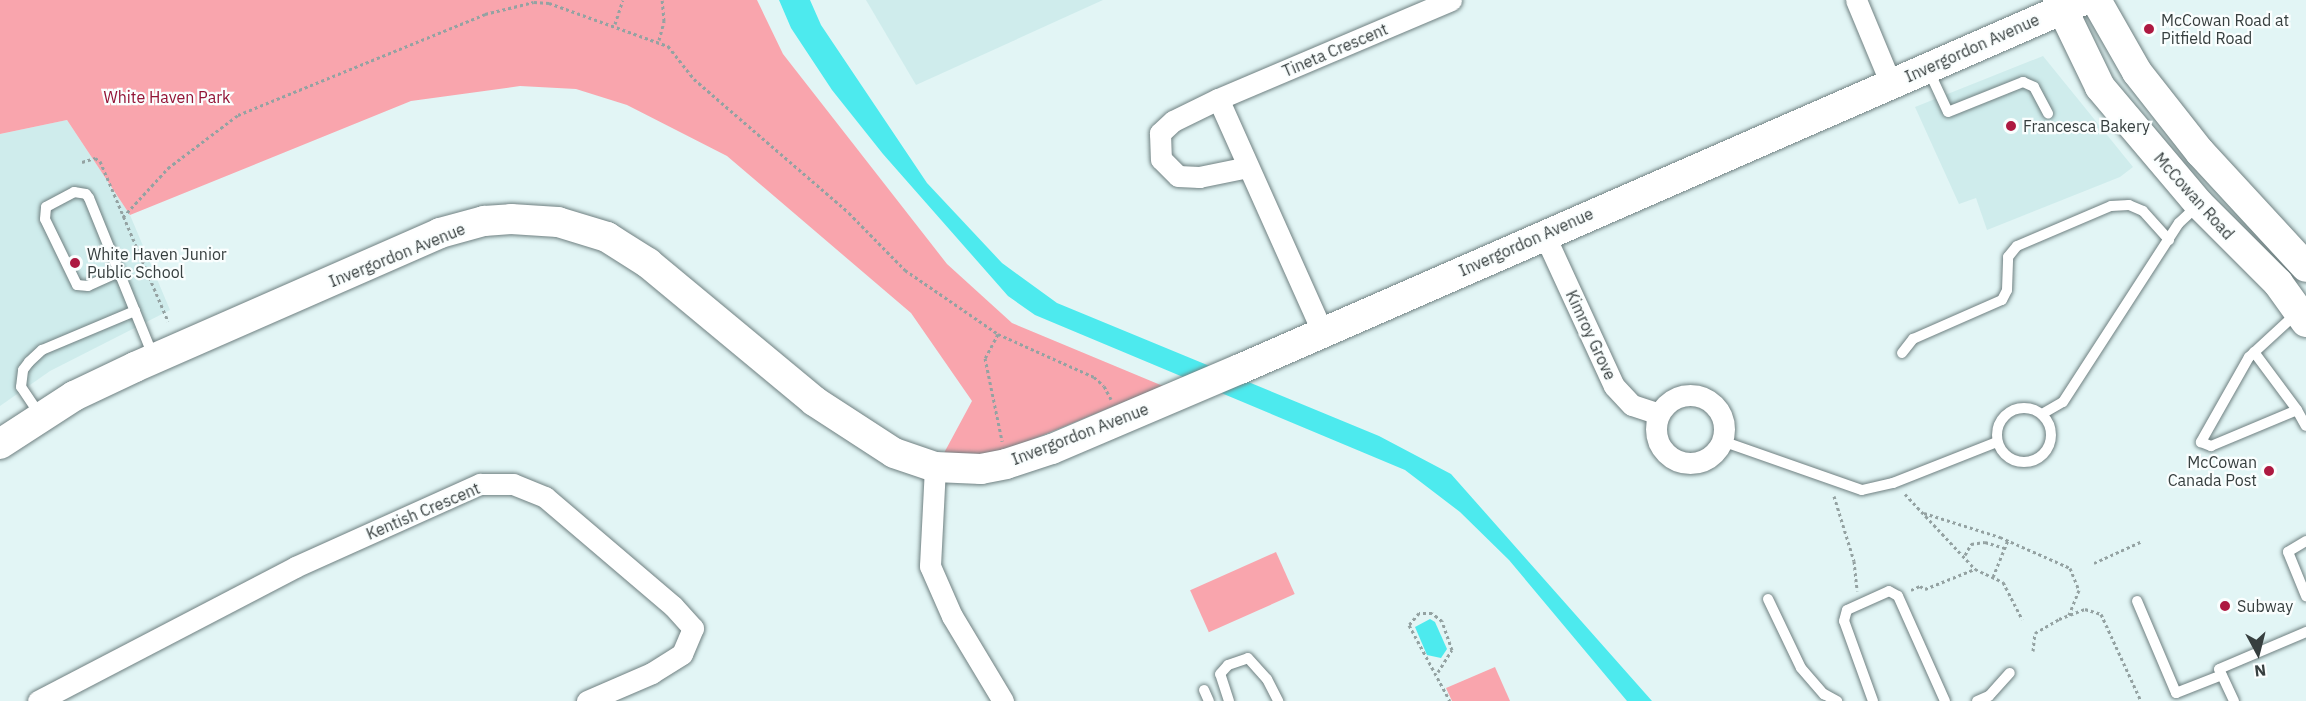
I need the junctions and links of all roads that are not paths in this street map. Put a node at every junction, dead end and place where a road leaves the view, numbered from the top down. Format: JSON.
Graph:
{"nodes":[{"id":1,"x":1451,"y":0,"type":"edge"},
{"id":2,"x":1856,"y":0,"type":"edge"},
{"id":3,"x":2096,"y":0,"type":"edge"},
{"id":4,"x":2068,"y":3,"type":"edge"},
{"id":5,"x":1928,"y":68,"type":"junction"},
{"id":6,"x":1891,"y":84,"type":"junction"},
{"id":7,"x":1218,"y":99,"type":"junction"},
{"id":8,"x":2048,"y":113,"type":"dead end"},
{"id":9,"x":1248,"y":167,"type":"junction"},
{"id":10,"x":2199,"y":204,"type":"junction"},
{"id":11,"x":1544,"y":234,"type":"junction"},
{"id":12,"x":2169,"y":240,"type":"junction"},
{"id":13,"x":2306,"y":267,"type":"edge"},
{"id":14,"x":119,"y":272,"type":"junction"},
{"id":15,"x":135,"y":311,"type":"junction"},
{"id":16,"x":2302,"y":317,"type":"edge"},
{"id":17,"x":1322,"y":331,"type":"junction"},
{"id":18,"x":2254,"y":352,"type":"junction"},
{"id":19,"x":1902,"y":353,"type":"dead end"},
{"id":20,"x":154,"y":359,"type":"junction"},
{"id":21,"x":2296,"y":410,"type":"junction"},
{"id":22,"x":1659,"y":414,"type":"junction"},
{"id":23,"x":2042,"y":414,"type":"junction"},
{"id":24,"x":42,"y":417,"type":"junction"},
{"id":25,"x":2306,"y":426,"type":"edge"},
{"id":26,"x":1722,"y":441,"type":"junction"},
{"id":27,"x":1997,"y":442,"type":"junction"},
{"id":28,"x":0,"y":444,"type":"edge"},
{"id":29,"x":935,"y":467,"type":"junction"},
{"id":30,"x":2306,"y":540,"type":"edge"},
{"id":31,"x":2306,"y":596,"type":"edge"},
{"id":32,"x":1768,"y":599,"type":"dead end"},
{"id":33,"x":2137,"y":601,"type":"dead end"},
{"id":34,"x":2306,"y":632,"type":"edge"},
{"id":35,"x":2010,"y":673,"type":"dead end"},
{"id":36,"x":2222,"y":675,"type":"junction"},
{"id":37,"x":1204,"y":690,"type":"dead end"},
{"id":38,"x":38,"y":701,"type":"edge"},
{"id":39,"x":587,"y":701,"type":"edge"},
{"id":40,"x":1003,"y":701,"type":"edge"},
{"id":41,"x":1209,"y":701,"type":"edge"},
{"id":42,"x":1229,"y":701,"type":"edge"},
{"id":43,"x":1278,"y":701,"type":"edge"},
{"id":44,"x":1837,"y":701,"type":"edge"},
{"id":45,"x":1873,"y":701,"type":"edge"},
{"id":46,"x":1945,"y":701,"type":"edge"},
{"id":47,"x":1977,"y":701,"type":"edge"},
{"id":48,"x":2234,"y":701,"type":"edge"}],
"edges":[{"from":1,"to":7,"type":"street","name":"Tineta Crescent"},
{"from":2,"to":6,"type":"street"},
{"from":3,"to":13,"type":"street","name":"McCowan Road"},
{"from":4,"to":5,"type":"street","name":"Invergordon Avenue"},
{"from":4,"to":10,"type":"street","name":"McCowan Road"},
{"from":5,"to":6,"type":"street","name":"Invergordon Avenue"},
{"from":5,"to":8,"type":"lane"},
{"from":6,"to":11,"type":"street","name":"Invergordon Avenue"},
{"from":7,"to":9,"type":"street"},
{"from":7,"to":9,"type":"street","name":"Tineta Crescent"},
{"from":9,"to":17,"type":"street"},
{"from":10,"to":12,"type":"lane"},
{"from":10,"to":16,"type":"street","name":"McCowan Road"},
{"from":11,"to":17,"type":"street","name":"Invergordon Avenue"},
{"from":11,"to":22,"type":"street","name":"Kimroy Grove"},
{"from":12,"to":19,"type":"lane"},
{"from":12,"to":23,"type":"lane"},
{"from":14,"to":14,"type":"lane"},
{"from":14,"to":15,"type":"lane"},
{"from":15,"to":20,"type":"lane"},
{"from":15,"to":24,"type":"lane"},
{"from":16,"to":18,"type":"lane"},
{"from":17,"to":29,"type":"street","name":"Invergordon Avenue"},
{"from":18,"to":21,"type":"lane"},
{"from":18,"to":21,"type":"lane"},
{"from":20,"to":24,"type":"street","name":"Invergordon Avenue"},
{"from":20,"to":29,"type":"street","name":"Invergordon Avenue"},
{"from":21,"to":25,"type":"lane"},
{"from":22,"to":26,"type":"street"},
{"from":22,"to":26,"type":"street"},
{"from":23,"to":27,"type":"lane"},
{"from":23,"to":27,"type":"lane"},
{"from":24,"to":28,"type":"street","name":"Invergordon Avenue"},
{"from":26,"to":27,"type":"lane"},
{"from":29,"to":40,"type":"street"},
{"from":30,"to":31,"type":"lane"},
{"from":32,"to":44,"type":"lane"},
{"from":33,"to":36,"type":"lane"},
{"from":34,"to":36,"type":"lane"},
{"from":35,"to":47,"type":"lane"},
{"from":36,"to":48,"type":"lane"},
{"from":37,"to":41,"type":"lane"},
{"from":38,"to":39,"type":"street","name":"Kentish Crescent"},
{"from":42,"to":43,"type":"lane"},
{"from":45,"to":46,"type":"lane"}]}
